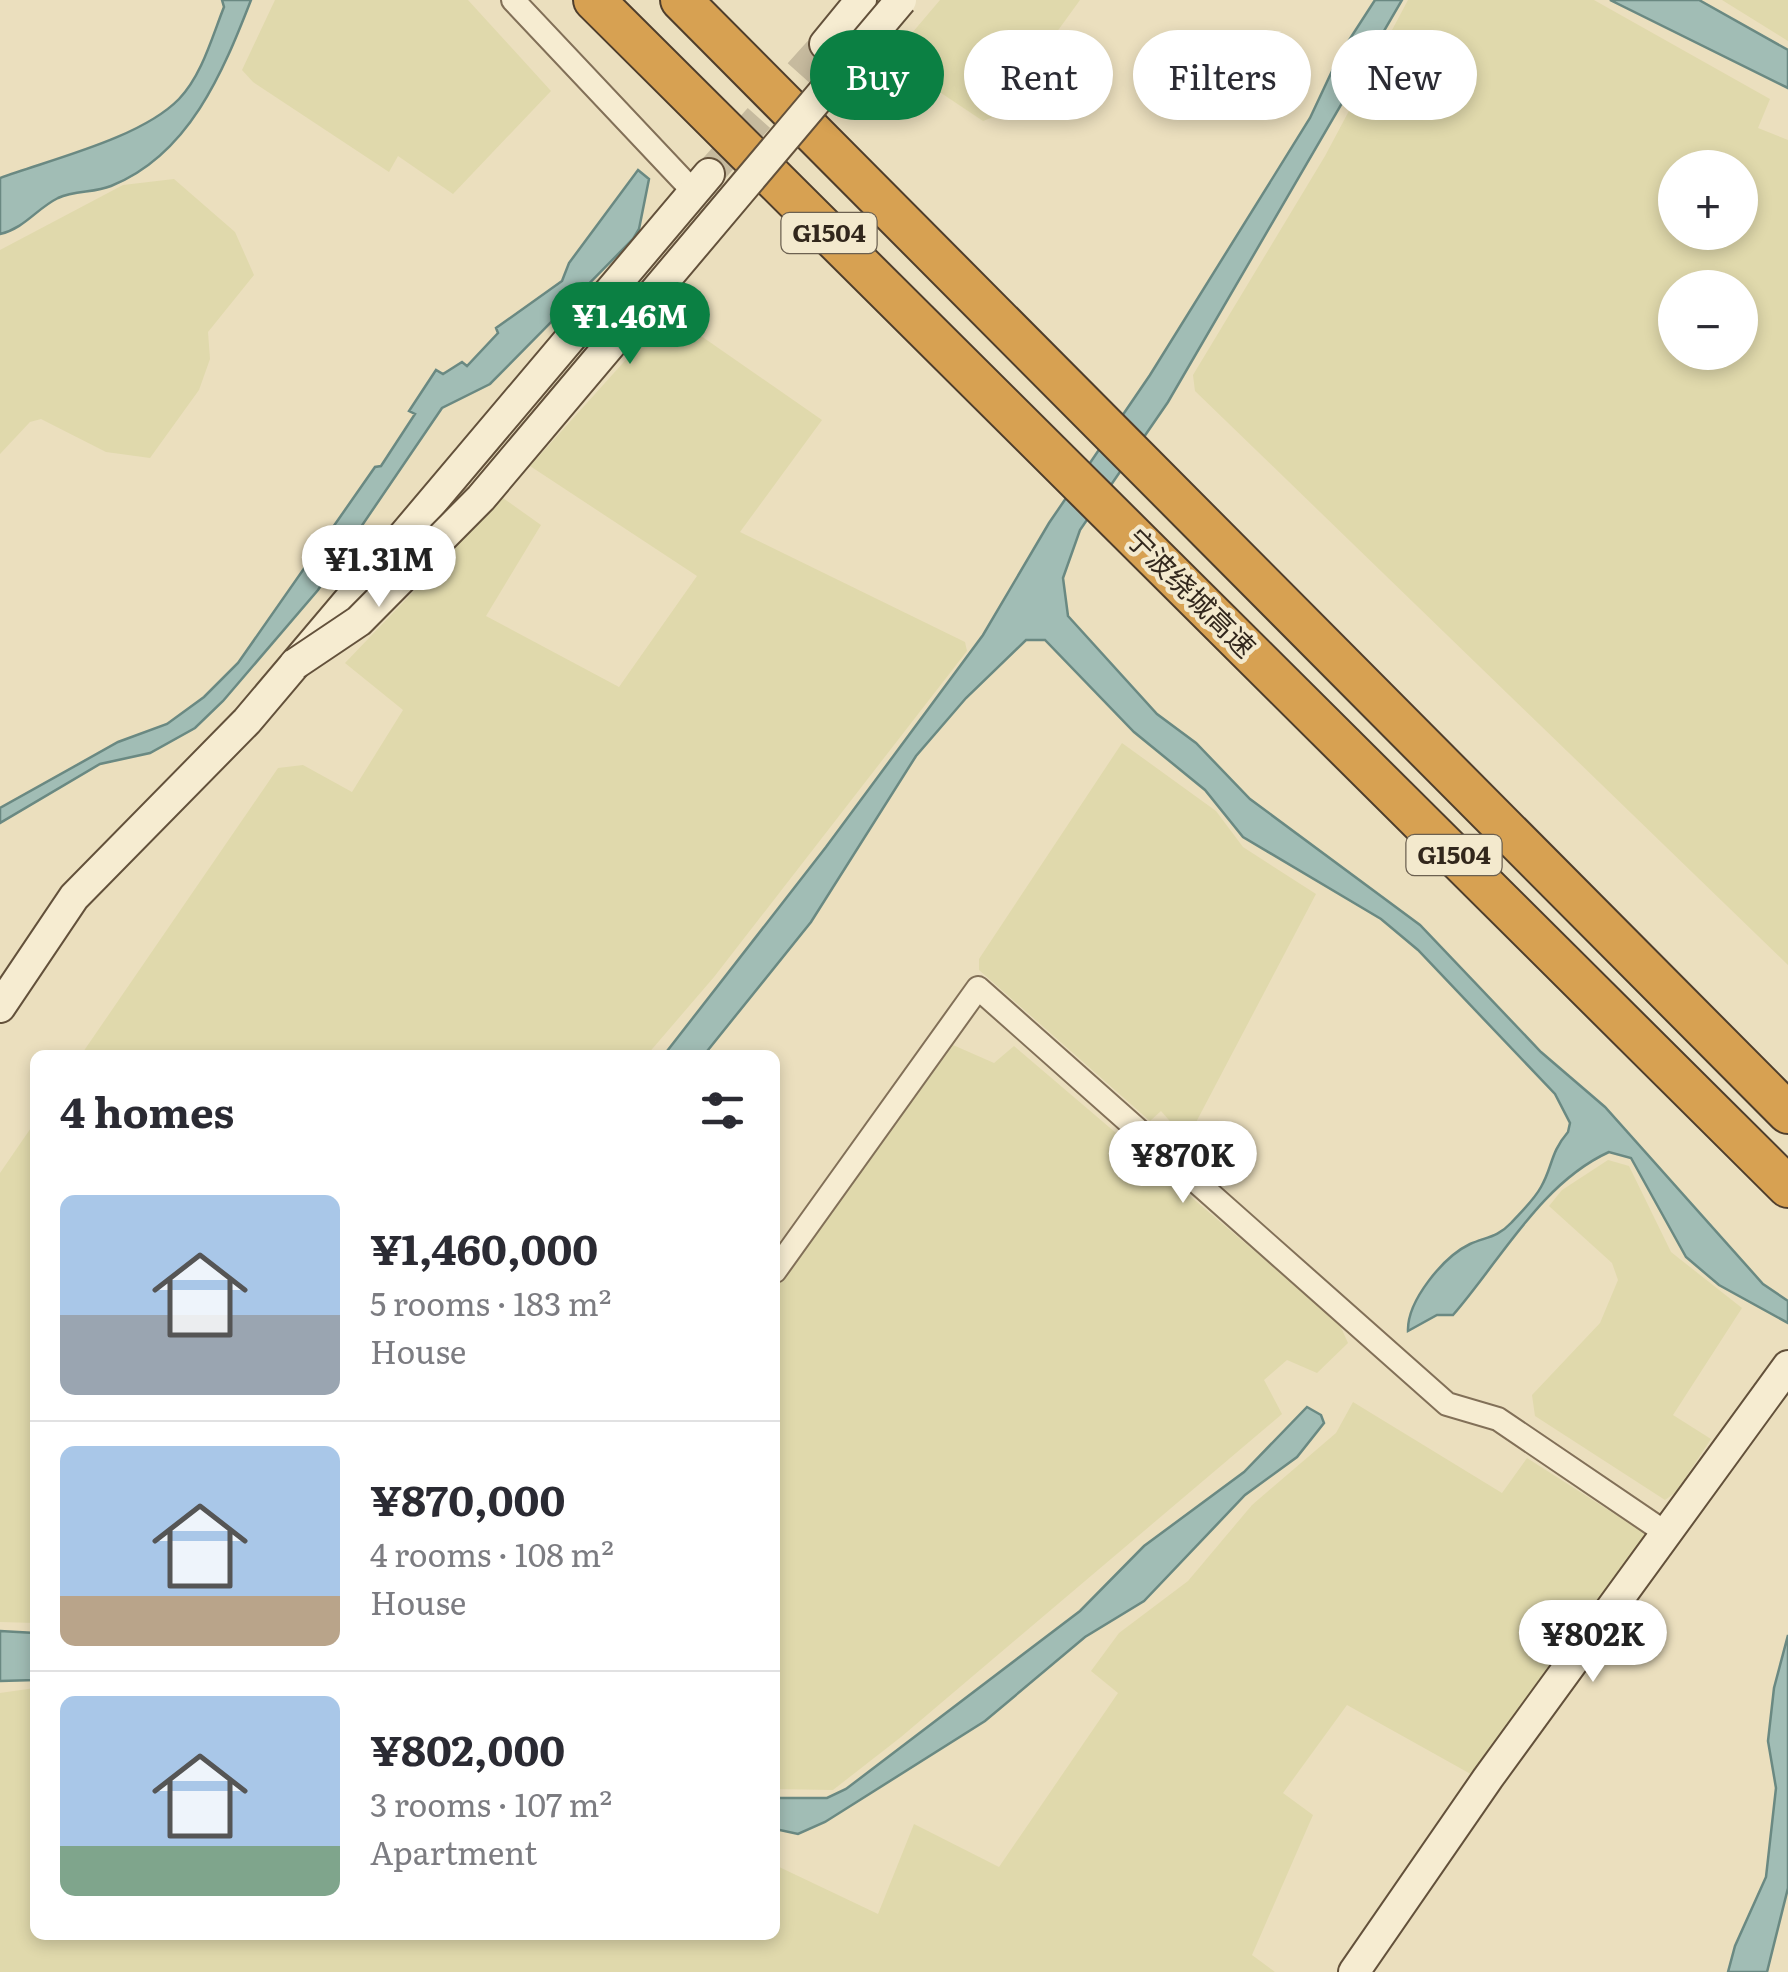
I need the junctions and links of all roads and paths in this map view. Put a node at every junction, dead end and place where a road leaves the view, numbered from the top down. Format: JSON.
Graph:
{"nodes":[{"id":1,"x":513,"y":0,"type":"edge"},
{"id":2,"x":594,"y":0,"type":"edge"},
{"id":3,"x":681,"y":0,"type":"edge"},
{"id":4,"x":861,"y":0,"type":"edge"},
{"id":5,"x":901,"y":0,"type":"edge"},
{"id":6,"x":836,"y":30,"type":"tunnel mouth"},
{"id":7,"x":702,"y":183,"type":"joint"},
{"id":8,"x":294,"y":664,"type":"junction"},
{"id":9,"x":0,"y":1007,"type":"edge"},
{"id":10,"x":1788,"y":1113,"type":"edge"},
{"id":11,"x":1788,"y":1186,"type":"edge"},
{"id":12,"x":780,"y":1264,"type":"edge"},
{"id":13,"x":1788,"y":1366,"type":"edge"},
{"id":14,"x":1666,"y":1533,"type":"junction"},
{"id":15,"x":1354,"y":1972,"type":"edge"}],
"edges":[{"from":1,"to":7,"type":"street"},
{"from":2,"to":11,"type":"highway","name":"宁波绕城高速","number":"G1504"},
{"from":3,"to":10,"type":"highway","name":"宁波绕城高速","number":"G1504"},
{"from":4,"to":6,"type":"street"},
{"from":5,"to":8,"type":"street","bridge":true},
{"from":7,"to":8,"type":"street"},
{"from":8,"to":9,"type":"street"},
{"from":12,"to":14,"type":"street"},
{"from":13,"to":14,"type":"street"},
{"from":14,"to":15,"type":"street"}]}
